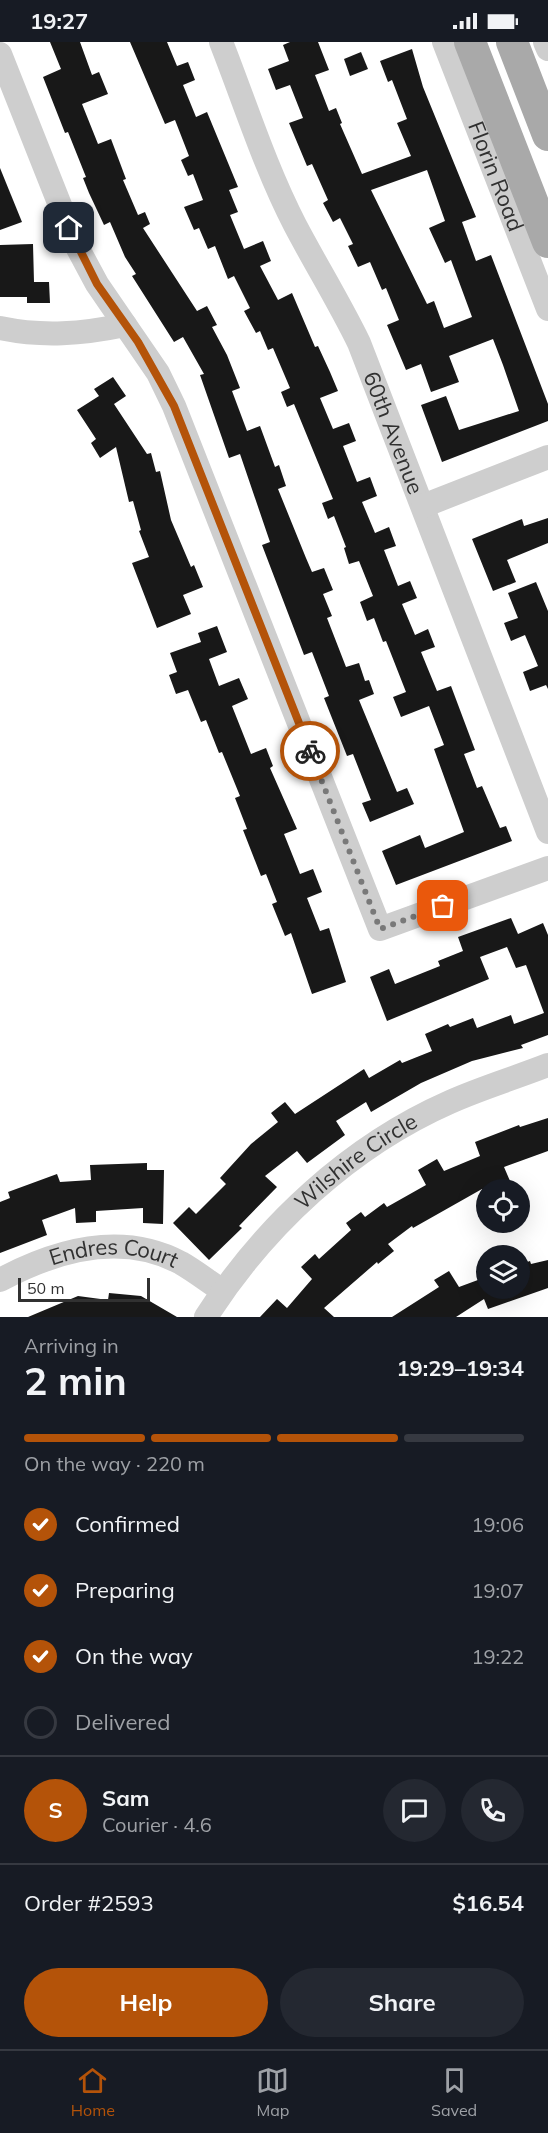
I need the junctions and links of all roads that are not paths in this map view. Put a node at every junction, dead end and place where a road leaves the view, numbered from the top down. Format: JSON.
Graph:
{"nodes":[{"id":1,"x":221,"y":42,"type":"edge"},
{"id":2,"x":444,"y":42,"type":"edge"},
{"id":3,"x":470,"y":42,"type":"edge"},
{"id":4,"x":512,"y":42,"type":"edge"},
{"id":5,"x":545,"y":42,"type":"edge"},
{"id":6,"x":548,"y":49,"type":"edge"},
{"id":7,"x":0,"y":54,"type":"edge"},
{"id":8,"x":548,"y":135,"type":"edge"},
{"id":9,"x":548,"y":242,"type":"edge"},
{"id":10,"x":548,"y":309,"type":"edge"},
{"id":11,"x":125,"y":325,"type":"junction"},
{"id":12,"x":0,"y":328,"type":"edge"},
{"id":13,"x":548,"y":457,"type":"edge"},
{"id":14,"x":423,"y":506,"type":"junction"},
{"id":15,"x":548,"y":832,"type":"edge"},
{"id":16,"x":548,"y":868,"type":"edge"},
{"id":17,"x":548,"y":1065,"type":"edge"},
{"id":18,"x":0,"y":1280,"type":"edge"},
{"id":19,"x":223,"y":1291,"type":"junction"},
{"id":20,"x":206,"y":1317,"type":"edge"}],
"edges":[{"from":1,"to":14,"type":"street","name":"60th Avenue"},
{"from":2,"to":10,"type":"street","name":"Florin Road"},
{"from":3,"to":9,"type":"main road","name":"Florin Road"},
{"from":4,"to":8,"type":"main road"},
{"from":5,"to":6,"type":"street"},
{"from":7,"to":11,"type":"street"},
{"from":11,"to":12,"type":"street"},
{"from":11,"to":16,"type":"street"},
{"from":13,"to":14,"type":"street"},
{"from":14,"to":15,"type":"street","name":"60th Avenue"},
{"from":17,"to":19,"type":"street","name":"Wilshire Circle"},
{"from":18,"to":19,"type":"street","name":"Endres Court"},
{"from":19,"to":20,"type":"street","name":"Wilshire Circle"}]}
